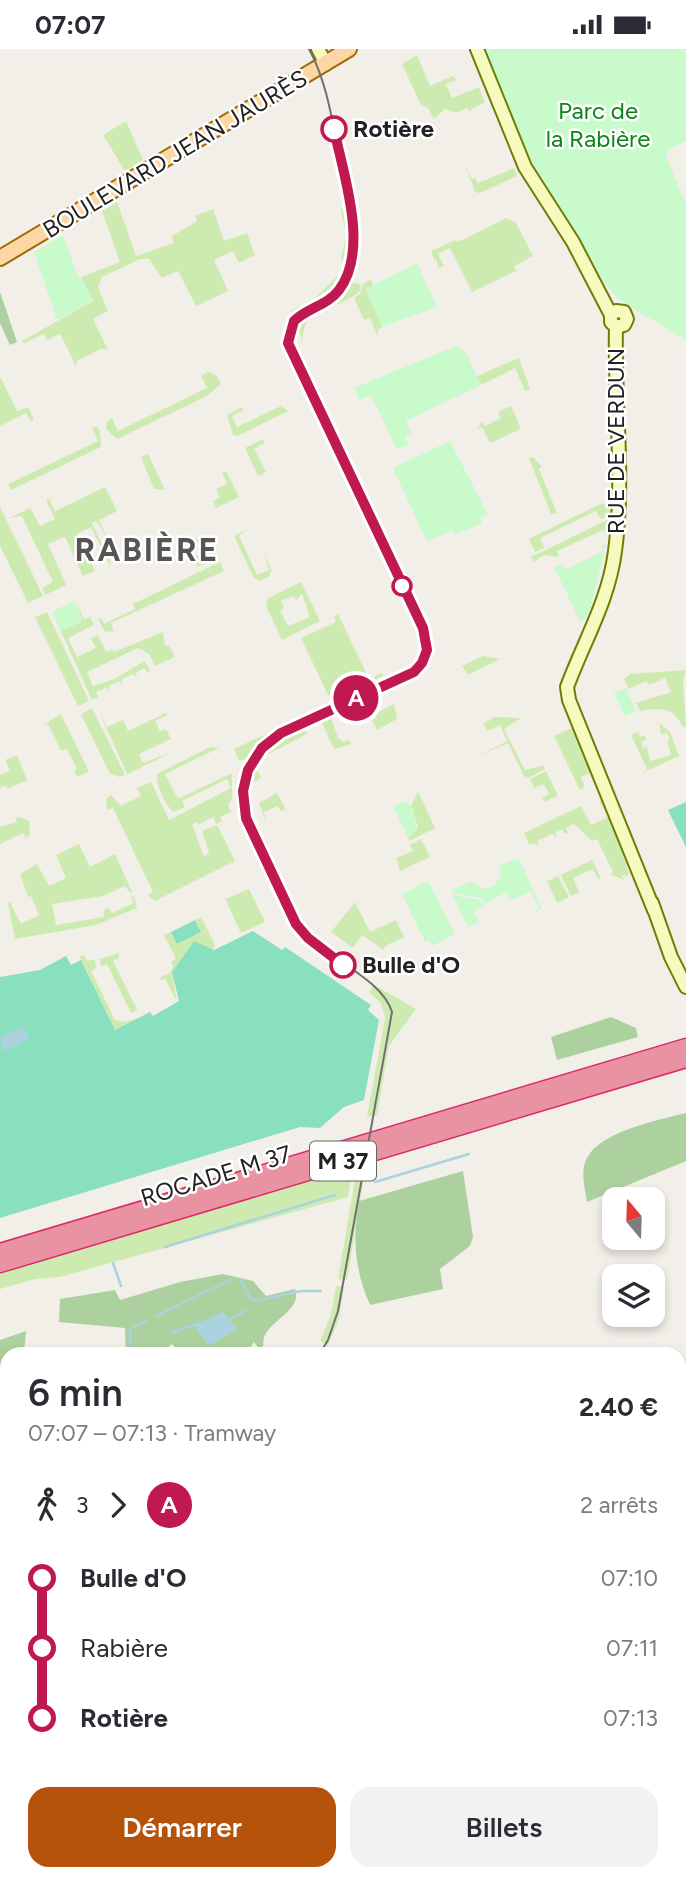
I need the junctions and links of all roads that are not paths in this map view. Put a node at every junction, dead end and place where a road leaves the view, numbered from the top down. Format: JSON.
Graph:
{"nodes":[{"id":1,"x":318,"y":49,"type":"edge"},
{"id":2,"x":349,"y":49,"type":"edge"},
{"id":3,"x":359,"y":49,"type":"edge"},
{"id":4,"x":477,"y":53,"type":"edge"},
{"id":5,"x":326,"y":64,"type":"junction"},
{"id":6,"x":0,"y":258,"type":"edge"},
{"id":7,"x":686,"y":987,"type":"edge"},
{"id":8,"x":686,"y":1047,"type":"edge"},
{"id":9,"x":686,"y":1059,"type":"edge"},
{"id":10,"x":0,"y":1252,"type":"edge"},
{"id":11,"x":0,"y":1264,"type":"edge"}],
"edges":[{"from":1,"to":5,"type":"main road"},
{"from":2,"to":3,"type":"main road","name":"BOULEVARD JEAN JAURÈS"},
{"from":2,"to":5,"type":"main road","name":"BOULEVARD JEAN JAURÈS"},
{"from":4,"to":7,"type":"main road","name":"RUE DE VERDUN"},
{"from":5,"to":6,"type":"main road","name":"BOULEVARD JEAN JAURÈS"},
{"from":8,"to":10,"type":"highway","name":"ROCADE M 37","number":"M 37"},
{"from":9,"to":11,"type":"highway","name":"ROCADE M 37","number":"M 37"}]}
